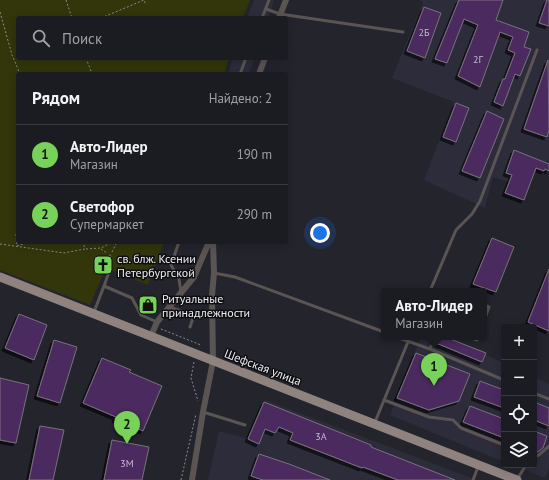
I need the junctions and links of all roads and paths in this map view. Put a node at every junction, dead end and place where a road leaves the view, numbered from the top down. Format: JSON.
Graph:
{"nodes":[{"id":1,"x":66,"y":0,"type":"edge"},
{"id":2,"x":269,"y":0,"type":"edge"},
{"id":3,"x":286,"y":0,"type":"edge"},
{"id":4,"x":146,"y":5,"type":"dead end"},
{"id":5,"x":266,"y":9,"type":"junction"},
{"id":6,"x":0,"y":12,"type":"edge"},
{"id":7,"x":71,"y":16,"type":"edge"},
{"id":8,"x":106,"y":16,"type":"edge"},
{"id":9,"x":263,"y":16,"type":"edge"},
{"id":10,"x":280,"y":16,"type":"edge"},
{"id":11,"x":288,"y":17,"type":"edge"},
{"id":12,"x":403,"y":32,"type":"dead end"},
{"id":13,"x":537,"y":50,"type":"dead end"},
{"id":14,"x":87,"y":60,"type":"edge"},
{"id":15,"x":245,"y":60,"type":"edge"},
{"id":16,"x":264,"y":60,"type":"edge"},
{"id":17,"x":19,"y":72,"type":"edge"},
{"id":18,"x":91,"y":72,"type":"edge"},
{"id":19,"x":241,"y":72,"type":"edge"},
{"id":20,"x":260,"y":72,"type":"edge"},
{"id":21,"x":0,"y":244,"type":"edge"},
{"id":22,"x":24,"y":244,"type":"edge"},
{"id":23,"x":84,"y":244,"type":"edge"},
{"id":24,"x":109,"y":244,"type":"edge"},
{"id":25,"x":116,"y":244,"type":"edge"},
{"id":26,"x":178,"y":244,"type":"edge"},
{"id":27,"x":208,"y":244,"type":"edge"},
{"id":28,"x":213,"y":244,"type":"edge"},
{"id":29,"x":17,"y":246,"type":"junction"},
{"id":30,"x":101,"y":248,"type":"junction"},
{"id":31,"x":85,"y":249,"type":"junction"},
{"id":32,"x":110,"y":256,"type":"junction"},
{"id":33,"x":214,"y":273,"type":"junction"},
{"id":34,"x":0,"y":276,"type":"edge"},
{"id":35,"x":104,"y":286,"type":"junction"},
{"id":36,"x":431,"y":288,"type":"edge"},
{"id":37,"x":181,"y":292,"type":"junction"},
{"id":38,"x":169,"y":306,"type":"junction"},
{"id":39,"x":94,"y":313,"type":"junction"},
{"id":40,"x":212,"y":315,"type":"junction"},
{"id":41,"x":227,"y":315,"type":"dead end"},
{"id":42,"x":156,"y":324,"type":"junction"},
{"id":43,"x":190,"y":327,"type":"dead end"},
{"id":44,"x":381,"y":331,"type":"edge"},
{"id":45,"x":151,"y":336,"type":"junction"},
{"id":46,"x":405,"y":340,"type":"edge"},
{"id":47,"x":434,"y":340,"type":"edge"},
{"id":48,"x":408,"y":341,"type":"junction"},
{"id":49,"x":201,"y":345,"type":"dead end"},
{"id":50,"x":430,"y":349,"type":"junction"},
{"id":51,"x":213,"y":361,"type":"junction"},
{"id":52,"x":194,"y":362,"type":"dead end"},
{"id":53,"x":501,"y":379,"type":"edge"},
{"id":54,"x":537,"y":394,"type":"edge"},
{"id":55,"x":549,"y":399,"type":"edge"},
{"id":56,"x":384,"y":400,"type":"junction"},
{"id":57,"x":198,"y":401,"type":"dead end"},
{"id":58,"x":197,"y":408,"type":"dead end"},
{"id":59,"x":203,"y":412,"type":"junction"},
{"id":60,"x":374,"y":424,"type":"junction"},
{"id":61,"x":245,"y":425,"type":"dead end"},
{"id":62,"x":501,"y":444,"type":"edge"},
{"id":63,"x":549,"y":446,"type":"edge"},
{"id":64,"x":537,"y":455,"type":"edge"},
{"id":65,"x":479,"y":465,"type":"junction"},
{"id":66,"x":524,"y":468,"type":"edge"},
{"id":67,"x":181,"y":480,"type":"edge"},
{"id":68,"x":192,"y":480,"type":"edge"},
{"id":69,"x":473,"y":480,"type":"edge"},
{"id":70,"x":517,"y":480,"type":"edge"}],
"edges":[{"from":1,"to":7,"type":"path"},
{"from":2,"to":5,"type":"lane"},
{"from":3,"to":10,"type":"street"},
{"from":4,"to":8,"type":"path"},
{"from":5,"to":9,"type":"lane"},
{"from":5,"to":10,"type":"lane"},
{"from":6,"to":17,"type":"path"},
{"from":11,"to":12,"type":"lane"},
{"from":13,"to":36,"type":"lane"},
{"from":14,"to":18,"type":"path"},
{"from":15,"to":19,"type":"lane"},
{"from":16,"to":20,"type":"street"},
{"from":21,"to":29,"type":"path"},
{"from":22,"to":29,"type":"path"},
{"from":23,"to":31,"type":"path"},
{"from":24,"to":30,"type":"path"},
{"from":25,"to":32,"type":"path"},
{"from":26,"to":37,"type":"lane"},
{"from":27,"to":37,"type":"street"},
{"from":28,"to":33,"type":"street"},
{"from":29,"to":31,"type":"path"},
{"from":30,"to":31,"type":"path"},
{"from":30,"to":32,"type":"path"},
{"from":32,"to":35,"type":"lane"},
{"from":33,"to":40,"type":"street"},
{"from":33,"to":44,"type":"lane"},
{"from":34,"to":39,"type":"main road","name":"Шефская улица"},
{"from":35,"to":39,"type":"lane"},
{"from":35,"to":42,"type":"lane"},
{"from":37,"to":38,"type":"street"},
{"from":38,"to":42,"type":"street"},
{"from":38,"to":43,"type":"lane"},
{"from":39,"to":45,"type":"main road","name":"Шефская улица"},
{"from":40,"to":41,"type":"lane"},
{"from":40,"to":51,"type":"street"},
{"from":42,"to":45,"type":"street"},
{"from":42,"to":49,"type":"path"},
{"from":45,"to":51,"type":"main road","name":"Шефская улица"},
{"from":46,"to":48,"type":"lane"},
{"from":47,"to":50,"type":"lane"},
{"from":48,"to":50,"type":"lane"},
{"from":48,"to":56,"type":"lane"},
{"from":50,"to":53,"type":"lane"},
{"from":51,"to":59,"type":"street"},
{"from":51,"to":60,"type":"main road","name":"Шефская улица"},
{"from":52,"to":57,"type":"path"},
{"from":54,"to":55,"type":"lane"},
{"from":56,"to":60,"type":"lane"},
{"from":56,"to":62,"type":"lane"},
{"from":58,"to":67,"type":"path"},
{"from":59,"to":61,"type":"lane"},
{"from":59,"to":68,"type":"street"},
{"from":60,"to":65,"type":"main road","name":"Шефская улица"},
{"from":63,"to":64,"type":"lane"},
{"from":65,"to":69,"type":"lane"},
{"from":65,"to":70,"type":"main road","name":"Шефская улица"},
{"from":66,"to":70,"type":"lane"}]}
